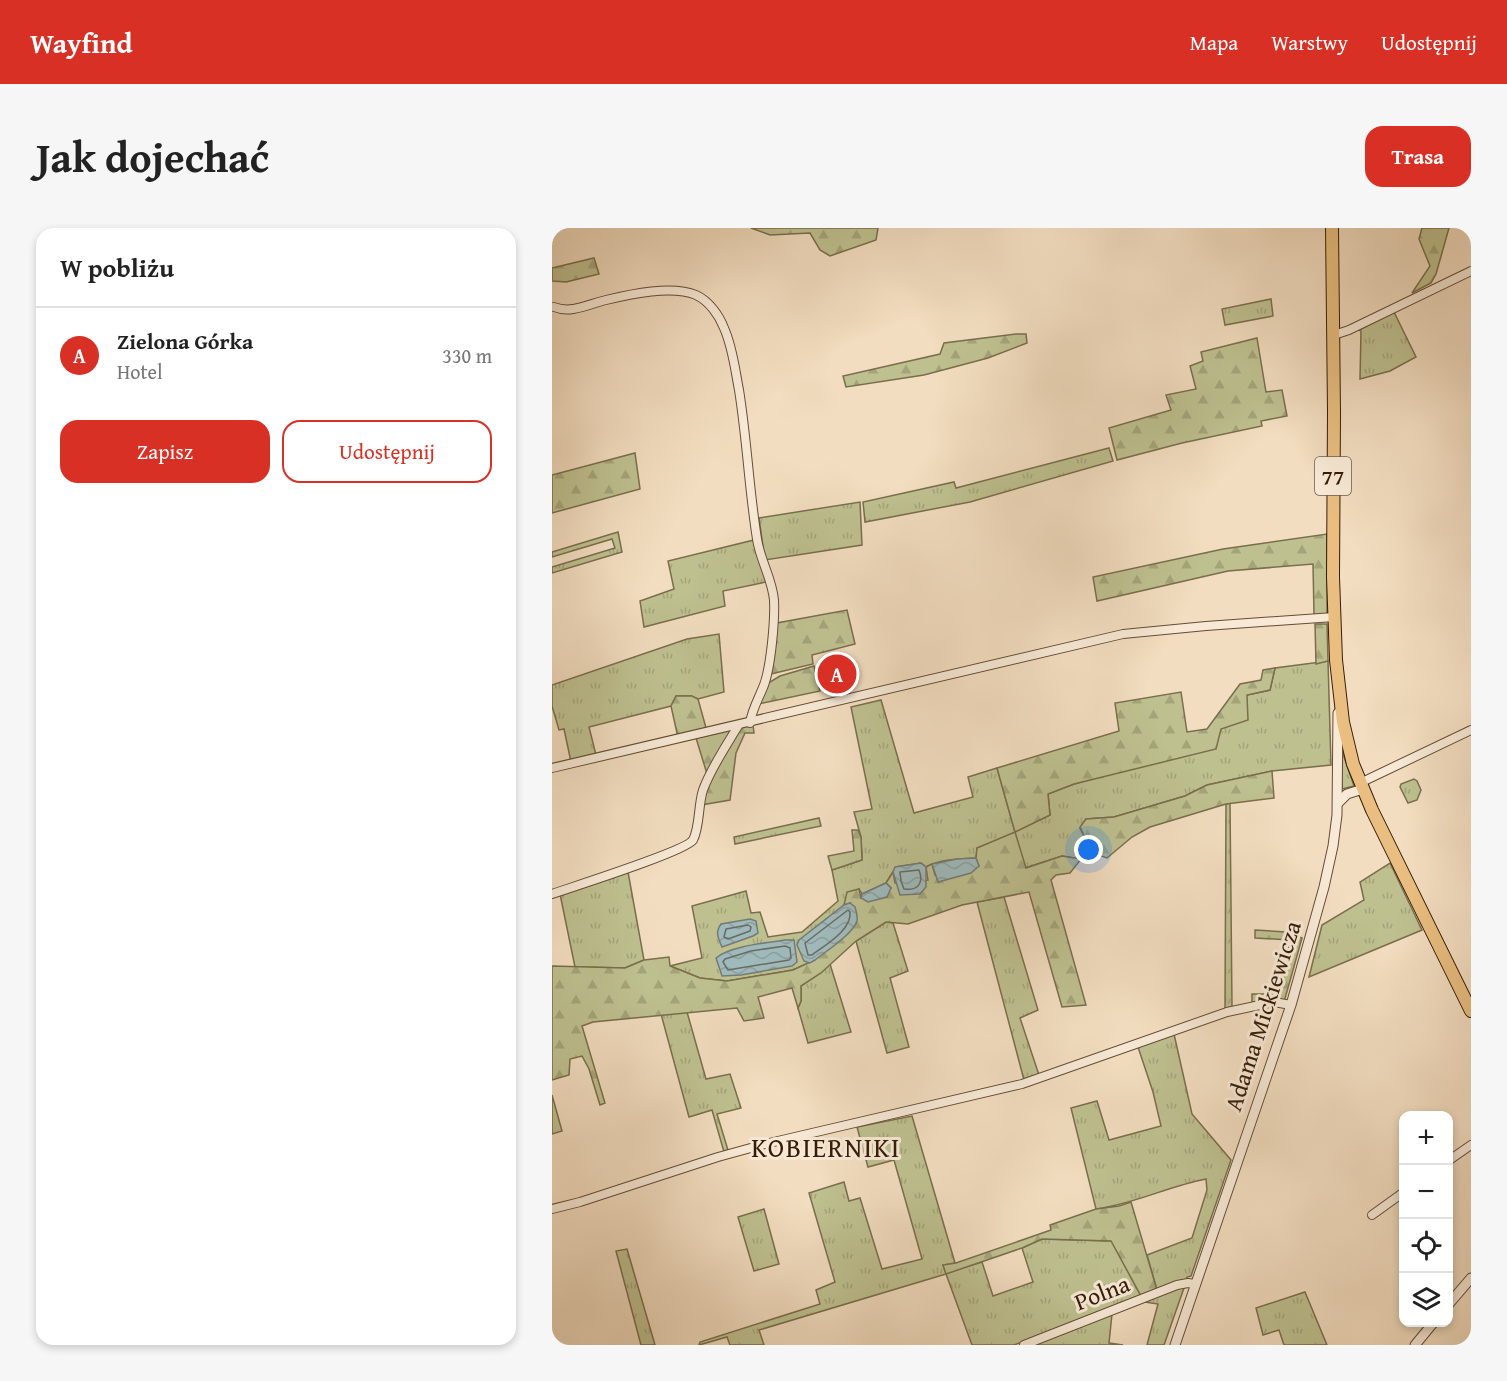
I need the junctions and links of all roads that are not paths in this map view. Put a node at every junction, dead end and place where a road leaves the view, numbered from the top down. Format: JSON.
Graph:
{"nodes":[{"id":1,"x":1332,"y":228,"type":"edge"},
{"id":2,"x":1471,"y":271,"type":"edge"},
{"id":3,"x":554,"y":307,"type":"dead end"},
{"id":4,"x":1334,"y":335,"type":"junction"},
{"id":5,"x":1334,"y":617,"type":"junction"},
{"id":6,"x":1338,"y":690,"type":"junction"},
{"id":7,"x":750,"y":723,"type":"junction"},
{"id":8,"x":738,"y":726,"type":"junction"},
{"id":9,"x":1471,"y":730,"type":"edge"},
{"id":10,"x":552,"y":768,"type":"edge"},
{"id":11,"x":1361,"y":786,"type":"junction"},
{"id":12,"x":1338,"y":803,"type":"junction"},
{"id":13,"x":552,"y":894,"type":"edge"},
{"id":14,"x":1291,"y":1005,"type":"junction"},
{"id":15,"x":1471,"y":1011,"type":"edge"},
{"id":16,"x":1471,"y":1145,"type":"edge"},
{"id":17,"x":1453,"y":1158,"type":"edge"},
{"id":18,"x":1399,"y":1196,"type":"edge"},
{"id":19,"x":552,"y":1209,"type":"edge"},
{"id":20,"x":1372,"y":1215,"type":"dead end"},
{"id":21,"x":1471,"y":1278,"type":"edge"},
{"id":22,"x":1195,"y":1284,"type":"junction"},
{"id":23,"x":1453,"y":1300,"type":"edge"},
{"id":24,"x":1431,"y":1327,"type":"edge"},
{"id":25,"x":1024,"y":1345,"type":"edge"},
{"id":26,"x":1175,"y":1345,"type":"edge"},
{"id":27,"x":1416,"y":1345,"type":"edge"}],
"edges":[{"from":1,"to":4,"type":"main road","number":"77"},
{"from":2,"to":4,"type":"street"},
{"from":3,"to":7,"type":"street"},
{"from":4,"to":5,"type":"main road","name":"Adama Mickiewicza","number":"77"},
{"from":5,"to":6,"type":"main road","name":"Adama Mickiewicza","number":"77"},
{"from":5,"to":7,"type":"street"},
{"from":6,"to":11,"type":"main road","name":"Adama Mickiewicza","number":"77"},
{"from":6,"to":12,"type":"street","name":"Adama Mickiewicza"},
{"from":7,"to":8,"type":"street"},
{"from":8,"to":10,"type":"street"},
{"from":8,"to":13,"type":"street"},
{"from":9,"to":11,"type":"street"},
{"from":11,"to":12,"type":"street"},
{"from":11,"to":15,"type":"main road","number":"77"},
{"from":12,"to":14,"type":"street","name":"Adama Mickiewicza"},
{"from":14,"to":19,"type":"street"},
{"from":14,"to":22,"type":"street","name":"Adama Mickiewicza"},
{"from":16,"to":17,"type":"street"},
{"from":18,"to":20,"type":"street"},
{"from":21,"to":23,"type":"street"},
{"from":22,"to":25,"type":"street","name":"Polna"},
{"from":22,"to":26,"type":"street","name":"Adama Mickiewicza"},
{"from":24,"to":27,"type":"street"}]}
